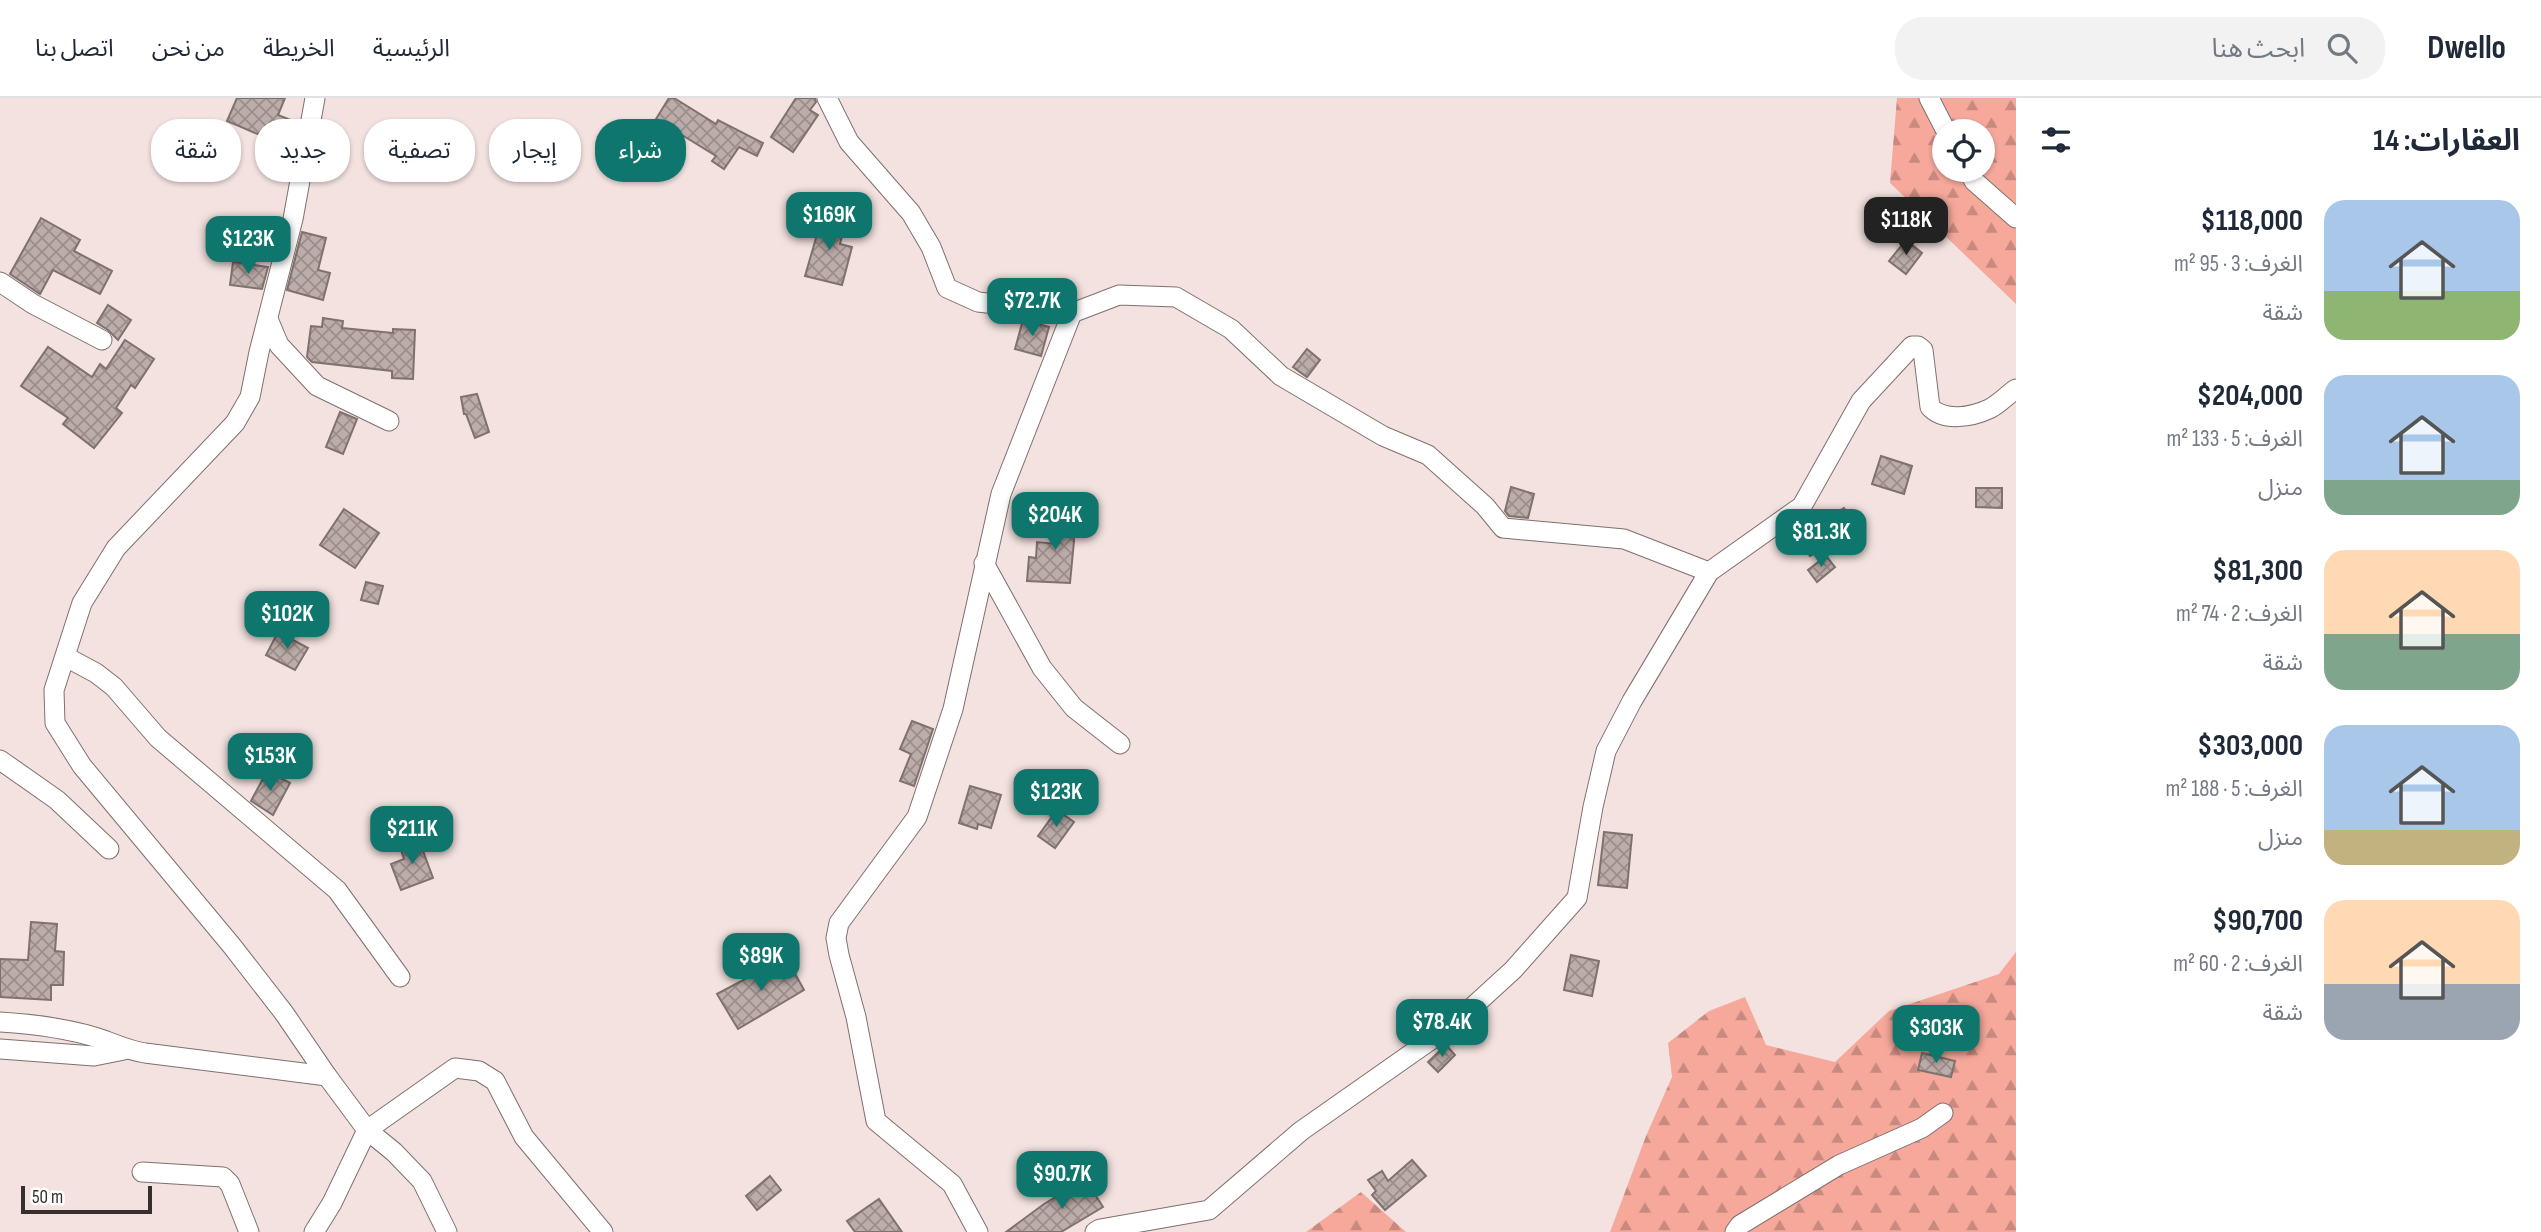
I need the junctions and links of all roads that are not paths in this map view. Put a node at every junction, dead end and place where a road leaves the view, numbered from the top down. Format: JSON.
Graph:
{"nodes":[{"id":1,"x":315,"y":98,"type":"edge"},
{"id":2,"x":827,"y":98,"type":"edge"},
{"id":3,"x":1929,"y":98,"type":"edge"},
{"id":4,"x":1940,"y":119,"type":"edge"},
{"id":5,"x":1975,"y":182,"type":"edge"},
{"id":6,"x":2016,"y":218,"type":"edge"},
{"id":7,"x":0,"y":282,"type":"edge"},
{"id":8,"x":1072,"y":313,"type":"junction"},
{"id":9,"x":268,"y":319,"type":"junction"},
{"id":10,"x":102,"y":340,"type":"dead end"},
{"id":11,"x":2016,"y":388,"type":"edge"},
{"id":12,"x":389,"y":421,"type":"dead end"},
{"id":13,"x":985,"y":563,"type":"junction"},
{"id":14,"x":1710,"y":572,"type":"junction"},
{"id":15,"x":66,"y":657,"type":"junction"},
{"id":16,"x":1119,"y":744,"type":"dead end"},
{"id":17,"x":0,"y":760,"type":"edge"},
{"id":18,"x":109,"y":849,"type":"dead end"},
{"id":19,"x":400,"y":977,"type":"dead end"},
{"id":20,"x":0,"y":1023,"type":"edge"},
{"id":21,"x":0,"y":1049,"type":"edge"},
{"id":22,"x":124,"y":1050,"type":"junction"},
{"id":23,"x":327,"y":1076,"type":"junction"},
{"id":24,"x":1943,"y":1113,"type":"dead end"},
{"id":25,"x":366,"y":1130,"type":"junction"},
{"id":26,"x":142,"y":1172,"type":"dead end"},
{"id":27,"x":1099,"y":1231,"type":"edge"},
{"id":28,"x":249,"y":1232,"type":"edge"},
{"id":29,"x":314,"y":1232,"type":"edge"},
{"id":30,"x":447,"y":1232,"type":"edge"},
{"id":31,"x":603,"y":1232,"type":"edge"},
{"id":32,"x":978,"y":1232,"type":"edge"},
{"id":33,"x":1734,"y":1232,"type":"edge"}],
"edges":[{"from":1,"to":9,"type":"street"},
{"from":2,"to":8,"type":"street"},
{"from":3,"to":4,"type":"street"},
{"from":5,"to":6,"type":"street"},
{"from":7,"to":10,"type":"street"},
{"from":8,"to":13,"type":"street"},
{"from":8,"to":14,"type":"street"},
{"from":9,"to":12,"type":"street"},
{"from":9,"to":15,"type":"street"},
{"from":11,"to":14,"type":"street"},
{"from":13,"to":16,"type":"street"},
{"from":13,"to":32,"type":"street"},
{"from":14,"to":27,"type":"street"},
{"from":15,"to":19,"type":"street"},
{"from":15,"to":23,"type":"street"},
{"from":17,"to":18,"type":"street"},
{"from":20,"to":22,"type":"street"},
{"from":21,"to":22,"type":"street"},
{"from":22,"to":23,"type":"street"},
{"from":23,"to":25,"type":"street"},
{"from":24,"to":33,"type":"street"},
{"from":25,"to":29,"type":"street"},
{"from":25,"to":30,"type":"street"},
{"from":25,"to":31,"type":"street"},
{"from":26,"to":28,"type":"street"}]}
